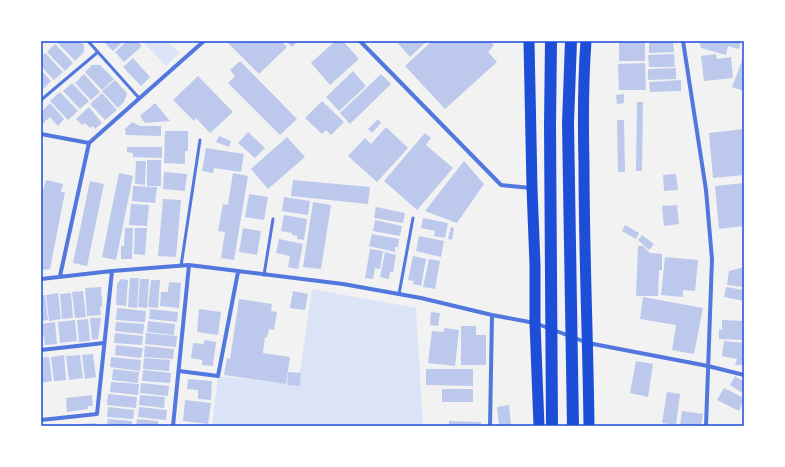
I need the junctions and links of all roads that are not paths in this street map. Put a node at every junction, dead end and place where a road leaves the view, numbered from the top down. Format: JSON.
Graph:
{"nodes":[{"id":1,"x":88,"y":41,"type":"edge"},
{"id":2,"x":204,"y":41,"type":"edge"},
{"id":3,"x":360,"y":41,"type":"edge"},
{"id":4,"x":529,"y":41,"type":"edge"},
{"id":5,"x":551,"y":41,"type":"edge"},
{"id":6,"x":571,"y":41,"type":"edge"},
{"id":7,"x":586,"y":41,"type":"edge"},
{"id":8,"x":683,"y":41,"type":"edge"},
{"id":9,"x":98,"y":52,"type":"junction"},
{"id":10,"x":139,"y":98,"type":"junction"},
{"id":11,"x":41,"y":100,"type":"edge"},
{"id":12,"x":41,"y":134,"type":"edge"},
{"id":13,"x":200,"y":140,"type":"dead end"},
{"id":14,"x":89,"y":143,"type":"junction"},
{"id":15,"x":532,"y":188,"type":"junction"},
{"id":16,"x":412,"y":218,"type":"dead end"},
{"id":17,"x":273,"y":219,"type":"dead end"},
{"id":18,"x":189,"y":265,"type":"junction"},
{"id":19,"x":181,"y":266,"type":"junction"},
{"id":20,"x":112,"y":271,"type":"junction"},
{"id":21,"x":238,"y":272,"type":"junction"},
{"id":22,"x":264,"y":275,"type":"junction"},
{"id":23,"x":60,"y":276,"type":"junction"},
{"id":24,"x":41,"y":279,"type":"edge"},
{"id":25,"x":399,"y":294,"type":"junction"},
{"id":26,"x":492,"y":315,"type":"junction"},
{"id":27,"x":535,"y":323,"type":"junction"},
{"id":28,"x":588,"y":342,"type":"junction"},
{"id":29,"x":104,"y":343,"type":"junction"},
{"id":30,"x":41,"y":350,"type":"edge"},
{"id":31,"x":708,"y":366,"type":"junction"},
{"id":32,"x":179,"y":372,"type":"junction"},
{"id":33,"x":744,"y":375,"type":"edge"},
{"id":34,"x":41,"y":420,"type":"edge"},
{"id":35,"x":173,"y":426,"type":"edge"},
{"id":36,"x":490,"y":426,"type":"edge"},
{"id":37,"x":539,"y":426,"type":"edge"},
{"id":38,"x":552,"y":426,"type":"edge"},
{"id":39,"x":573,"y":426,"type":"edge"},
{"id":40,"x":589,"y":426,"type":"edge"},
{"id":41,"x":706,"y":426,"type":"edge"}],
"edges":[{"from":1,"to":9,"type":"lane"},
{"from":2,"to":10,"type":"street"},
{"from":3,"to":15,"type":"street"},
{"from":4,"to":15,"type":"highway"},
{"from":5,"to":38,"type":"highway"},
{"from":6,"to":39,"type":"highway"},
{"from":7,"to":28,"type":"highway"},
{"from":8,"to":31,"type":"street"},
{"from":9,"to":10,"type":"lane"},
{"from":9,"to":11,"type":"lane"},
{"from":10,"to":14,"type":"street"},
{"from":12,"to":14,"type":"street"},
{"from":13,"to":19,"type":"lane"},
{"from":14,"to":23,"type":"street"},
{"from":15,"to":27,"type":"highway"},
{"from":16,"to":25,"type":"lane"},
{"from":17,"to":22,"type":"lane"},
{"from":18,"to":19,"type":"street"},
{"from":18,"to":21,"type":"street"},
{"from":18,"to":32,"type":"street"},
{"from":19,"to":20,"type":"street"},
{"from":20,"to":23,"type":"street"},
{"from":20,"to":29,"type":"street"},
{"from":21,"to":22,"type":"street"},
{"from":21,"to":32,"type":"street"},
{"from":22,"to":25,"type":"street"},
{"from":23,"to":24,"type":"street"},
{"from":25,"to":26,"type":"street"},
{"from":26,"to":27,"type":"street"},
{"from":26,"to":36,"type":"street"},
{"from":27,"to":28,"type":"street"},
{"from":27,"to":37,"type":"highway"},
{"from":28,"to":31,"type":"street"},
{"from":28,"to":40,"type":"highway"},
{"from":29,"to":30,"type":"street"},
{"from":29,"to":34,"type":"street"},
{"from":31,"to":33,"type":"street"},
{"from":31,"to":41,"type":"street"},
{"from":32,"to":35,"type":"street"}]}
